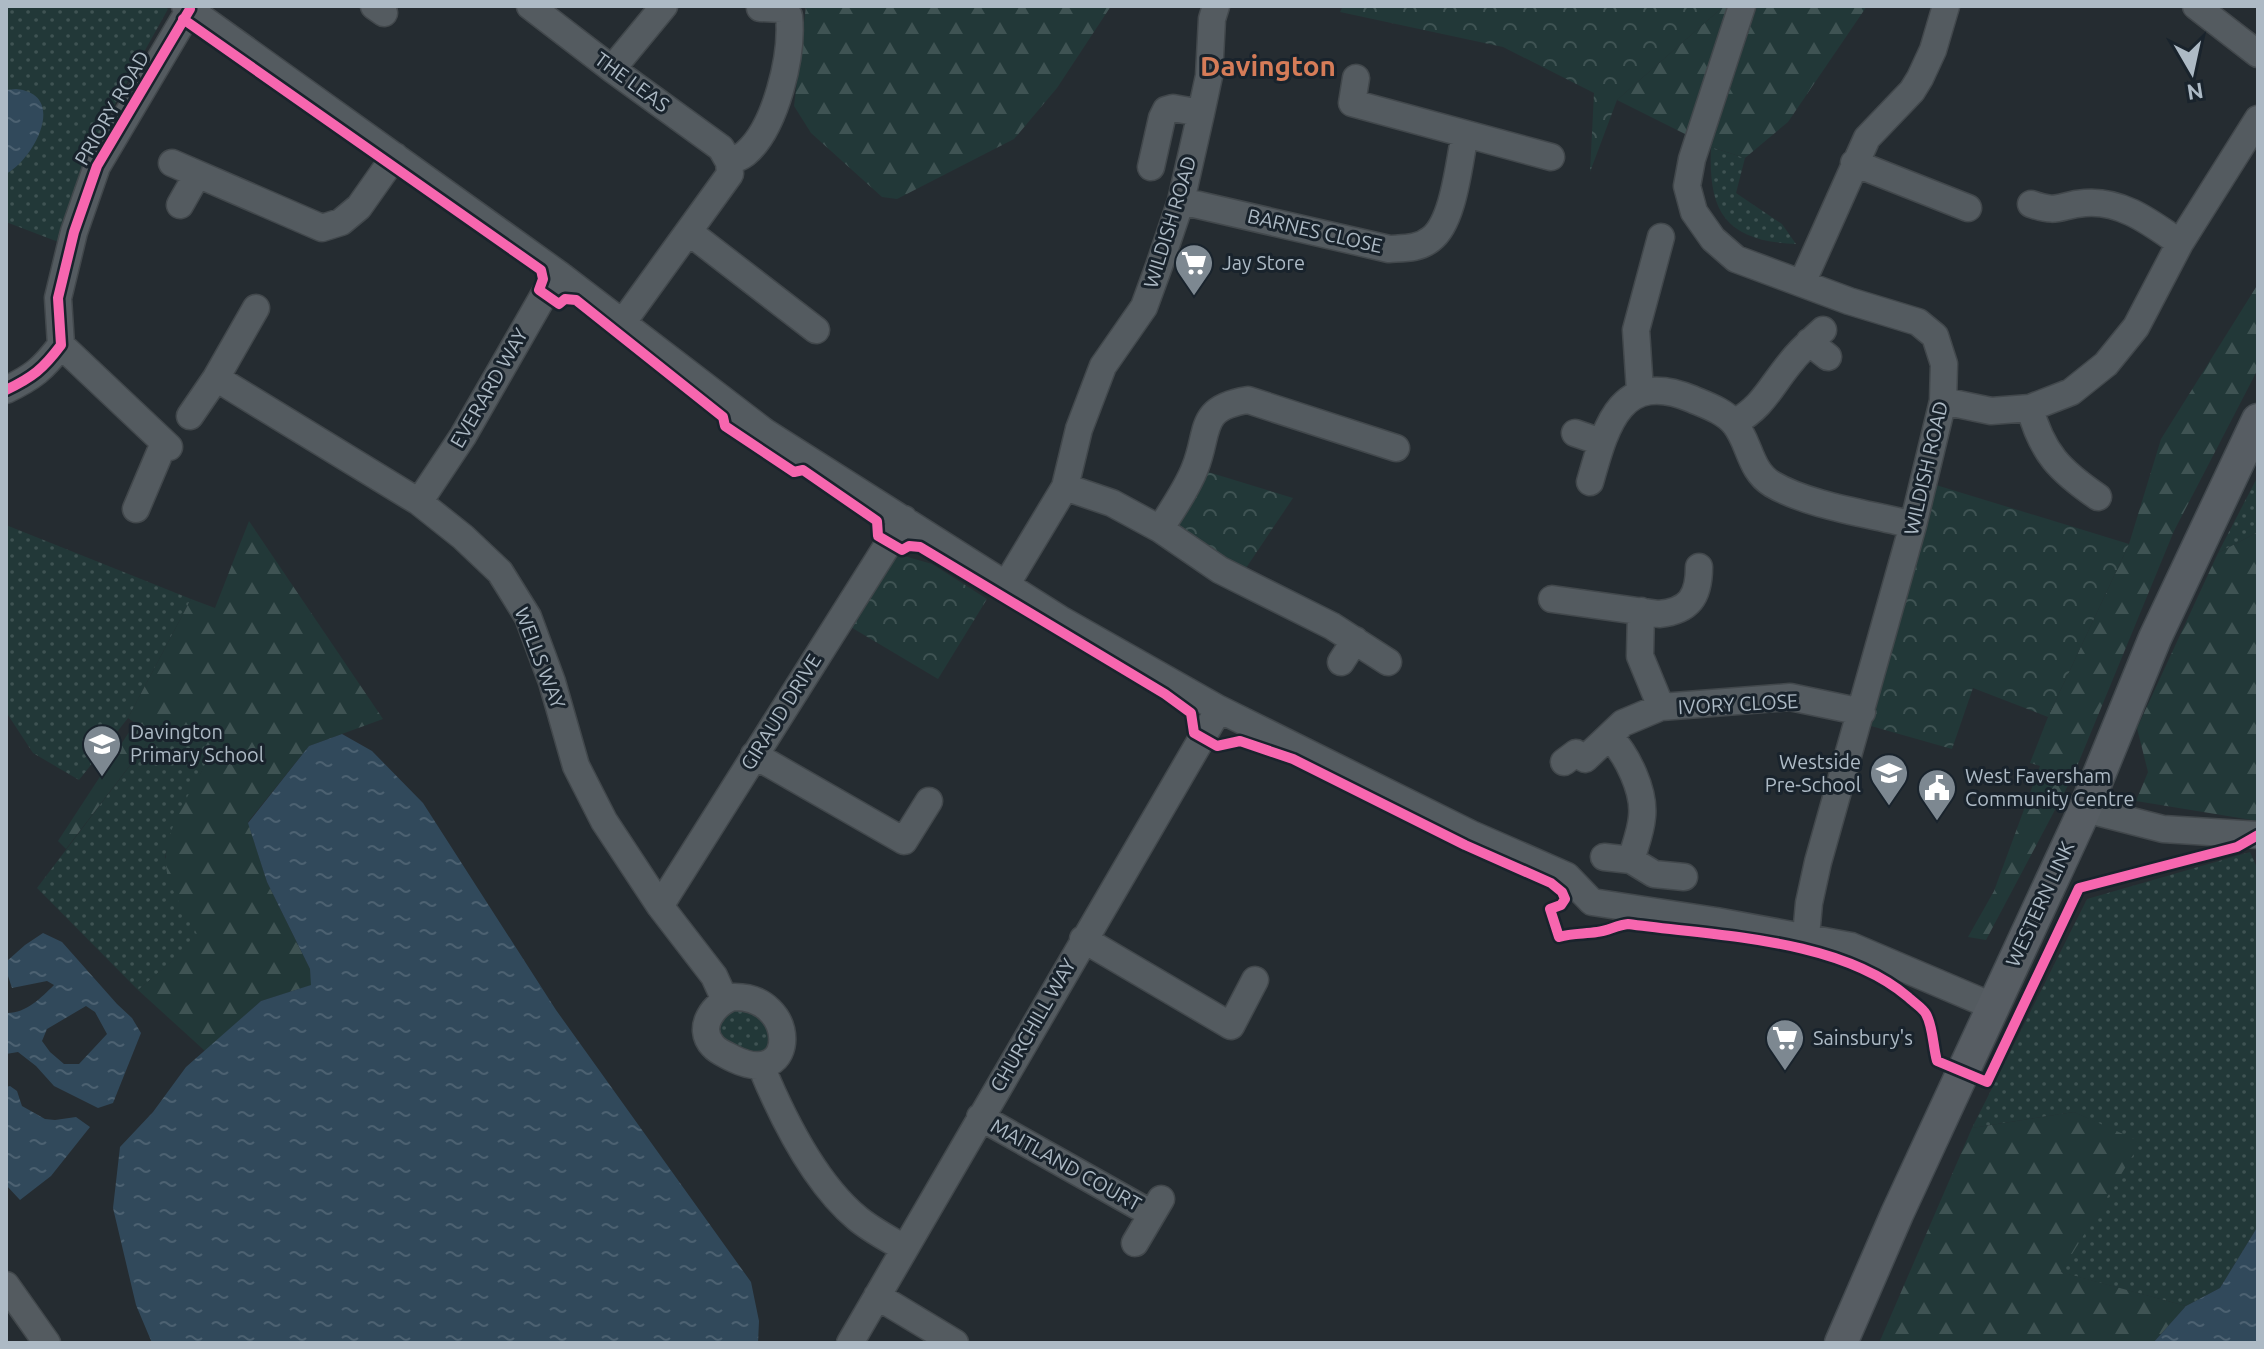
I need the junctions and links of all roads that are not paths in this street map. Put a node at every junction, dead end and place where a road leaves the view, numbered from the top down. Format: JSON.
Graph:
{"nodes":[{"id":1,"x":530,"y":6,"type":"edge"},
{"id":2,"x":664,"y":6,"type":"edge"},
{"id":3,"x":1216,"y":6,"type":"edge"},
{"id":4,"x":1742,"y":6,"type":"edge"},
{"id":5,"x":1946,"y":6,"type":"edge"},
{"id":6,"x":2196,"y":6,"type":"edge"},
{"id":7,"x":188,"y":8,"type":"edge"},
{"id":8,"x":760,"y":8,"type":"dead end"},
{"id":9,"x":2258,"y":54,"type":"edge"},
{"id":10,"x":612,"y":69,"type":"junction"},
{"id":11,"x":1356,"y":78,"type":"dead end"},
{"id":12,"x":1201,"y":113,"type":"junction"},
{"id":13,"x":2258,"y":119,"type":"edge"},
{"id":14,"x":1465,"y":134,"type":"junction"},
{"id":15,"x":395,"y":156,"type":"junction"},
{"id":16,"x":1551,"y":157,"type":"dead end"},
{"id":17,"x":729,"y":162,"type":"junction"},
{"id":18,"x":172,"y":163,"type":"dead end"},
{"id":19,"x":1854,"y":163,"type":"junction"},
{"id":20,"x":1151,"y":167,"type":"dead end"},
{"id":21,"x":197,"y":175,"type":"junction"},
{"id":22,"x":1956,"y":197,"type":"dead end"},
{"id":23,"x":1181,"y":201,"type":"junction"},
{"id":24,"x":180,"y":205,"type":"dead end"},
{"id":25,"x":2044,"y":215,"type":"dead end"},
{"id":26,"x":689,"y":232,"type":"junction"},
{"id":27,"x":1661,"y":237,"type":"dead end"},
{"id":28,"x":2180,"y":243,"type":"junction"},
{"id":29,"x":560,"y":275,"type":"junction"},
{"id":30,"x":1802,"y":283,"type":"junction"},
{"id":31,"x":256,"y":308,"type":"dead end"},
{"id":32,"x":623,"y":322,"type":"junction"},
{"id":33,"x":816,"y":330,"type":"dead end"},
{"id":34,"x":1820,"y":343,"type":"dead end"},
{"id":35,"x":61,"y":345,"type":"junction"},
{"id":36,"x":216,"y":378,"type":"junction"},
{"id":37,"x":6,"y":390,"type":"edge"},
{"id":38,"x":1640,"y":391,"type":"junction"},
{"id":39,"x":1943,"y":401,"type":"junction"},
{"id":40,"x":2030,"y":408,"type":"junction"},
{"id":41,"x":190,"y":416,"type":"dead end"},
{"id":42,"x":2258,"y":420,"type":"edge"},
{"id":43,"x":1734,"y":423,"type":"junction"},
{"id":44,"x":1575,"y":433,"type":"dead end"},
{"id":45,"x":1381,"y":436,"type":"dead end"},
{"id":46,"x":1601,"y":442,"type":"junction"},
{"id":47,"x":1590,"y":482,"type":"dead end"},
{"id":48,"x":1065,"y":487,"type":"junction"},
{"id":49,"x":2098,"y":497,"type":"dead end"},
{"id":50,"x":419,"y":502,"type":"junction"},
{"id":51,"x":136,"y":509,"type":"dead end"},
{"id":52,"x":904,"y":519,"type":"junction"},
{"id":53,"x":1913,"y":525,"type":"junction"},
{"id":54,"x":1160,"y":529,"type":"junction"},
{"id":55,"x":1699,"y":567,"type":"dead end"},
{"id":56,"x":1006,"y":585,"type":"junction"},
{"id":57,"x":1552,"y":599,"type":"dead end"},
{"id":58,"x":1641,"y":611,"type":"junction"},
{"id":59,"x":1355,"y":640,"type":"junction"},
{"id":60,"x":1341,"y":662,"type":"dead end"},
{"id":61,"x":1388,"y":662,"type":"dead end"},
{"id":62,"x":1661,"y":707,"type":"junction"},
{"id":63,"x":1219,"y":709,"type":"junction"},
{"id":64,"x":1862,"y":712,"type":"junction"},
{"id":65,"x":1610,"y":737,"type":"junction"},
{"id":66,"x":754,"y":755,"type":"junction"},
{"id":67,"x":1564,"y":762,"type":"dead end"},
{"id":68,"x":929,"y":801,"type":"dead end"},
{"id":69,"x":2085,"y":809,"type":"junction"},
{"id":70,"x":2258,"y":835,"type":"edge"},
{"id":71,"x":1604,"y":857,"type":"dead end"},
{"id":72,"x":1631,"y":860,"type":"junction"},
{"id":73,"x":1684,"y":877,"type":"dead end"},
{"id":74,"x":660,"y":906,"type":"junction"},
{"id":75,"x":1806,"y":936,"type":"junction"},
{"id":76,"x":1083,"y":939,"type":"junction"},
{"id":77,"x":1255,"y":980,"type":"dead end"},
{"id":78,"x":725,"y":1000,"type":"junction"},
{"id":79,"x":1992,"y":1006,"type":"junction"},
{"id":80,"x":761,"y":1066,"type":"junction"},
{"id":81,"x":980,"y":1117,"type":"junction"},
{"id":82,"x":1135,"y":1243,"type":"dead end"},
{"id":83,"x":904,"y":1248,"type":"junction"},
{"id":84,"x":6,"y":1285,"type":"edge"},
{"id":85,"x":877,"y":1296,"type":"junction"},
{"id":86,"x":47,"y":1343,"type":"edge"},
{"id":87,"x":850,"y":1343,"type":"edge"},
{"id":88,"x":955,"y":1343,"type":"edge"},
{"id":89,"x":1841,"y":1343,"type":"edge"}],
"edges":[{"from":1,"to":10,"type":"street","name":"THE LEAS"},
{"from":2,"to":10,"type":"street"},
{"from":3,"to":12,"type":"street","name":"WILDISH ROAD"},
{"from":4,"to":30,"type":"street","name":"WILDISH ROAD"},
{"from":5,"to":19,"type":"street"},
{"from":6,"to":9,"type":"street"},
{"from":7,"to":15,"type":"street"},
{"from":7,"to":35,"type":"street","name":"PRIORY ROAD"},
{"from":8,"to":17,"type":"street"},
{"from":10,"to":17,"type":"street","name":"THE LEAS"},
{"from":11,"to":14,"type":"street"},
{"from":12,"to":20,"type":"street","name":"WILDISH ROAD"},
{"from":12,"to":23,"type":"street","name":"WILDISH ROAD"},
{"from":13,"to":28,"type":"street"},
{"from":14,"to":16,"type":"street"},
{"from":14,"to":23,"type":"street","name":"BARNES CLOSE"},
{"from":15,"to":21,"type":"street"},
{"from":15,"to":29,"type":"street"},
{"from":17,"to":26,"type":"street"},
{"from":18,"to":21,"type":"street"},
{"from":19,"to":22,"type":"street"},
{"from":19,"to":30,"type":"street"},
{"from":21,"to":24,"type":"street"},
{"from":23,"to":48,"type":"street","name":"WILDISH ROAD"},
{"from":25,"to":28,"type":"street"},
{"from":26,"to":32,"type":"street"},
{"from":26,"to":33,"type":"street"},
{"from":27,"to":38,"type":"street"},
{"from":28,"to":40,"type":"street"},
{"from":29,"to":32,"type":"street"},
{"from":29,"to":50,"type":"street","name":"EVERARD WAY"},
{"from":30,"to":39,"type":"street","name":"WILDISH ROAD"},
{"from":31,"to":36,"type":"street"},
{"from":32,"to":52,"type":"street"},
{"from":34,"to":43,"type":"street"},
{"from":35,"to":37,"type":"street"},
{"from":35,"to":51,"type":"street"},
{"from":36,"to":41,"type":"street"},
{"from":36,"to":50,"type":"street","name":"WELLS WAY"},
{"from":38,"to":43,"type":"street"},
{"from":38,"to":46,"type":"street"},
{"from":39,"to":40,"type":"street"},
{"from":39,"to":53,"type":"street","name":"WILDISH ROAD"},
{"from":40,"to":49,"type":"street"},
{"from":42,"to":69,"type":"main road","name":"WESTERN LINK"},
{"from":43,"to":53,"type":"street"},
{"from":44,"to":46,"type":"street"},
{"from":45,"to":54,"type":"street"},
{"from":46,"to":47,"type":"street"},
{"from":48,"to":54,"type":"street"},
{"from":48,"to":56,"type":"street","name":"WILDISH ROAD"},
{"from":50,"to":74,"type":"street","name":"WELLS WAY"},
{"from":52,"to":56,"type":"street"},
{"from":52,"to":66,"type":"street","name":"GIRAUD DRIVE"},
{"from":53,"to":64,"type":"street","name":"WILDISH ROAD"},
{"from":54,"to":59,"type":"street"},
{"from":55,"to":58,"type":"street"},
{"from":56,"to":63,"type":"street"},
{"from":57,"to":58,"type":"street"},
{"from":58,"to":62,"type":"street","name":"IVORY CLOSE"},
{"from":59,"to":60,"type":"street"},
{"from":59,"to":61,"type":"street"},
{"from":62,"to":64,"type":"street","name":"IVORY CLOSE"},
{"from":62,"to":65,"type":"street","name":"IVORY CLOSE"},
{"from":63,"to":75,"type":"street"},
{"from":63,"to":76,"type":"street","name":"CHURCHILL WAY"},
{"from":64,"to":75,"type":"street","name":"WILDISH ROAD"},
{"from":65,"to":67,"type":"street","name":"IVORY CLOSE"},
{"from":65,"to":72,"type":"street"},
{"from":66,"to":68,"type":"street"},
{"from":66,"to":74,"type":"street","name":"GIRAUD DRIVE"},
{"from":69,"to":70,"type":"street"},
{"from":69,"to":79,"type":"main road","name":"WESTERN LINK"},
{"from":71,"to":72,"type":"street"},
{"from":72,"to":73,"type":"street"},
{"from":74,"to":78,"type":"street","name":"WELLS WAY"},
{"from":75,"to":79,"type":"street"},
{"from":76,"to":77,"type":"street"},
{"from":76,"to":81,"type":"street","name":"CHURCHILL WAY"},
{"from":78,"to":80,"type":"street"},
{"from":78,"to":80,"type":"street"},
{"from":79,"to":89,"type":"main road","name":"WESTERN LINK"},
{"from":80,"to":83,"type":"street"},
{"from":81,"to":82,"type":"street","name":"MAITLAND COURT"},
{"from":81,"to":83,"type":"street","name":"CHURCHILL WAY"},
{"from":83,"to":85,"type":"street","name":"CHURCHILL WAY"},
{"from":84,"to":86,"type":"street"},
{"from":85,"to":87,"type":"street","name":"CHURCHILL WAY"},
{"from":85,"to":88,"type":"street"}]}
